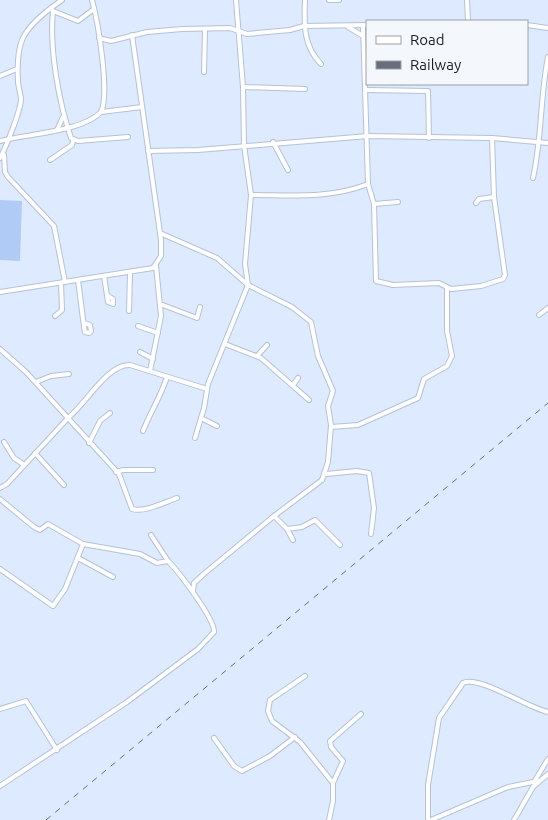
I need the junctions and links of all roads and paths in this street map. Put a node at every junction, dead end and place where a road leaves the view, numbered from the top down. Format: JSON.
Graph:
{"nodes":[{"id":1,"x":62,"y":0,"type":"edge"},
{"id":2,"x":92,"y":0,"type":"edge"},
{"id":3,"x":236,"y":0,"type":"edge"},
{"id":4,"x":305,"y":0,"type":"edge"},
{"id":5,"x":329,"y":0,"type":"edge"},
{"id":6,"x":339,"y":0,"type":"edge"},
{"id":7,"x":467,"y":0,"type":"edge"},
{"id":8,"x":94,"y":9,"type":"junction"},
{"id":9,"x":52,"y":10,"type":"junction"},
{"id":10,"x":468,"y":20,"type":"edge"},
{"id":11,"x":365,"y":25,"type":"edge"},
{"id":12,"x":528,"y":25,"type":"edge"},
{"id":13,"x":304,"y":26,"type":"junction"},
{"id":14,"x":346,"y":26,"type":"junction"},
{"id":15,"x":548,"y":28,"type":"edge"},
{"id":16,"x":205,"y":29,"type":"junction"},
{"id":17,"x":239,"y":32,"type":"junction"},
{"id":18,"x":132,"y":35,"type":"junction"},
{"id":19,"x":363,"y":36,"type":"junction"},
{"id":20,"x":99,"y":38,"type":"junction"},
{"id":21,"x":108,"y":42,"type":"junction"},
{"id":22,"x":101,"y":50,"type":"junction"},
{"id":23,"x":548,"y":57,"type":"edge"},
{"id":24,"x":321,"y":64,"type":"dead end"},
{"id":25,"x":17,"y":69,"type":"junction"},
{"id":26,"x":204,"y":72,"type":"dead end"},
{"id":27,"x":0,"y":76,"type":"edge"},
{"id":28,"x":243,"y":87,"type":"junction"},
{"id":29,"x":305,"y":89,"type":"dead end"},
{"id":30,"x":366,"y":90,"type":"junction"},
{"id":31,"x":105,"y":103,"type":"junction"},
{"id":32,"x":142,"y":107,"type":"junction"},
{"id":33,"x":110,"y":109,"type":"junction"},
{"id":34,"x":101,"y":112,"type":"junction"},
{"id":35,"x":63,"y":116,"type":"junction"},
{"id":36,"x":67,"y":127,"type":"junction"},
{"id":37,"x":57,"y":130,"type":"junction"},
{"id":38,"x":368,"y":136,"type":"junction"},
{"id":39,"x":128,"y":137,"type":"dead end"},
{"id":40,"x":429,"y":138,"type":"junction"},
{"id":41,"x":492,"y":138,"type":"junction"},
{"id":42,"x":8,"y":140,"type":"junction"},
{"id":43,"x":0,"y":141,"type":"edge"},
{"id":44,"x":73,"y":141,"type":"junction"},
{"id":45,"x":538,"y":141,"type":"junction"},
{"id":46,"x":274,"y":142,"type":"junction"},
{"id":47,"x":548,"y":143,"type":"edge"},
{"id":48,"x":244,"y":145,"type":"junction"},
{"id":49,"x":148,"y":151,"type":"junction"},
{"id":50,"x":4,"y":152,"type":"junction"},
{"id":51,"x":0,"y":158,"type":"edge"},
{"id":52,"x":50,"y":160,"type":"dead end"},
{"id":53,"x":288,"y":170,"type":"dead end"},
{"id":54,"x":533,"y":178,"type":"dead end"},
{"id":55,"x":368,"y":184,"type":"junction"},
{"id":56,"x":251,"y":195,"type":"junction"},
{"id":57,"x":494,"y":197,"type":"junction"},
{"id":58,"x":398,"y":202,"type":"dead end"},
{"id":59,"x":476,"y":203,"type":"dead end"},
{"id":60,"x":374,"y":204,"type":"junction"},
{"id":61,"x":160,"y":233,"type":"junction"},
{"id":62,"x":156,"y":266,"type":"junction"},
{"id":63,"x":130,"y":273,"type":"junction"},
{"id":64,"x":104,"y":276,"type":"junction"},
{"id":65,"x":78,"y":280,"type":"junction"},
{"id":66,"x":63,"y":282,"type":"junction"},
{"id":67,"x":248,"y":285,"type":"junction"},
{"id":68,"x":447,"y":288,"type":"junction"},
{"id":69,"x":0,"y":292,"type":"edge"},
{"id":70,"x":108,"y":296,"type":"dead end"},
{"id":71,"x":160,"y":304,"type":"junction"},
{"id":72,"x":200,"y":307,"type":"dead end"},
{"id":73,"x":548,"y":308,"type":"edge"},
{"id":74,"x":129,"y":311,"type":"dead end"},
{"id":75,"x":539,"y":315,"type":"dead end"},
{"id":76,"x":55,"y":316,"type":"dead end"},
{"id":77,"x":84,"y":323,"type":"dead end"},
{"id":78,"x":138,"y":326,"type":"dead end"},
{"id":79,"x":158,"y":333,"type":"junction"},
{"id":80,"x":225,"y":344,"type":"junction"},
{"id":81,"x":267,"y":345,"type":"dead end"},
{"id":82,"x":0,"y":349,"type":"edge"},
{"id":83,"x":140,"y":352,"type":"dead end"},
{"id":84,"x":257,"y":356,"type":"junction"},
{"id":85,"x":153,"y":359,"type":"junction"},
{"id":86,"x":150,"y":371,"type":"junction"},
{"id":87,"x":69,"y":374,"type":"dead end"},
{"id":88,"x":167,"y":377,"type":"junction"},
{"id":89,"x":298,"y":378,"type":"dead end"},
{"id":90,"x":36,"y":382,"type":"junction"},
{"id":91,"x":293,"y":385,"type":"junction"},
{"id":92,"x":207,"y":389,"type":"junction"},
{"id":93,"x":309,"y":400,"type":"dead end"},
{"id":94,"x":110,"y":413,"type":"dead end"},
{"id":95,"x":68,"y":418,"type":"junction"},
{"id":96,"x":201,"y":418,"type":"junction"},
{"id":97,"x":217,"y":426,"type":"dead end"},
{"id":98,"x":331,"y":428,"type":"junction"},
{"id":99,"x":143,"y":431,"type":"dead end"},
{"id":100,"x":195,"y":438,"type":"dead end"},
{"id":101,"x":4,"y":442,"type":"dead end"},
{"id":102,"x":89,"y":443,"type":"junction"},
{"id":103,"x":35,"y":453,"type":"junction"},
{"id":104,"x":23,"y":464,"type":"junction"},
{"id":105,"x":153,"y":470,"type":"dead end"},
{"id":106,"x":116,"y":472,"type":"junction"},
{"id":107,"x":326,"y":474,"type":"junction"},
{"id":108,"x":64,"y":485,"type":"dead end"},
{"id":109,"x":0,"y":488,"type":"edge"},
{"id":110,"x":177,"y":498,"type":"dead end"},
{"id":111,"x":0,"y":499,"type":"edge"},
{"id":112,"x":274,"y":516,"type":"junction"},
{"id":113,"x":287,"y":529,"type":"junction"},
{"id":114,"x":371,"y":534,"type":"dead end"},
{"id":115,"x":151,"y":535,"type":"dead end"},
{"id":116,"x":293,"y":540,"type":"dead end"},
{"id":117,"x":82,"y":544,"type":"junction"},
{"id":118,"x":340,"y":545,"type":"dead end"},
{"id":119,"x":78,"y":558,"type":"junction"},
{"id":120,"x":168,"y":561,"type":"junction"},
{"id":121,"x":0,"y":569,"type":"edge"},
{"id":122,"x":113,"y":577,"type":"dead end"},
{"id":123,"x":193,"y":591,"type":"junction"},
{"id":124,"x":305,"y":676,"type":"dead end"},
{"id":125,"x":0,"y":709,"type":"edge"},
{"id":126,"x":548,"y":712,"type":"edge"},
{"id":127,"x":361,"y":714,"type":"dead end"},
{"id":128,"x":295,"y":737,"type":"junction"},
{"id":129,"x":214,"y":738,"type":"dead end"},
{"id":130,"x":57,"y":750,"type":"junction"},
{"id":131,"x":548,"y":759,"type":"edge"},
{"id":132,"x":548,"y":774,"type":"edge"},
{"id":133,"x":536,"y":781,"type":"junction"},
{"id":134,"x":332,"y":783,"type":"junction"},
{"id":135,"x":0,"y":786,"type":"edge"},
{"id":136,"x":329,"y":820,"type":"edge"},
{"id":137,"x":430,"y":820,"type":"edge"},
{"id":138,"x":514,"y":820,"type":"edge"}],
"edges":[{"from":1,"to":9,"type":"street"},
{"from":2,"to":8,"type":"street"},
{"from":3,"to":17,"type":"street"},
{"from":4,"to":13,"type":"street"},
{"from":5,"to":6,"type":"street"},
{"from":7,"to":10,"type":"street"},
{"from":8,"to":9,"type":"street"},
{"from":8,"to":20,"type":"street"},
{"from":9,"to":25,"type":"street"},
{"from":9,"to":35,"type":"street"},
{"from":11,"to":14,"type":"street"},
{"from":11,"to":19,"type":"street"},
{"from":12,"to":15,"type":"street"},
{"from":13,"to":14,"type":"street"},
{"from":13,"to":17,"type":"street"},
{"from":13,"to":24,"type":"street"},
{"from":14,"to":19,"type":"street"},
{"from":16,"to":17,"type":"street"},
{"from":16,"to":18,"type":"street"},
{"from":16,"to":26,"type":"street"},
{"from":17,"to":28,"type":"street"},
{"from":18,"to":21,"type":"street"},
{"from":18,"to":32,"type":"street"},
{"from":19,"to":30,"type":"street"},
{"from":20,"to":21,"type":"street"},
{"from":20,"to":22,"type":"street"},
{"from":21,"to":22,"type":"street"},
{"from":22,"to":31,"type":"street"},
{"from":23,"to":45,"type":"street"},
{"from":25,"to":27,"type":"street"},
{"from":25,"to":42,"type":"street"},
{"from":28,"to":29,"type":"street"},
{"from":28,"to":48,"type":"street"},
{"from":30,"to":38,"type":"street"},
{"from":30,"to":40,"type":"street"},
{"from":31,"to":33,"type":"street"},
{"from":31,"to":34,"type":"street"},
{"from":32,"to":33,"type":"street"},
{"from":32,"to":49,"type":"street"},
{"from":33,"to":34,"type":"street"},
{"from":34,"to":36,"type":"street"},
{"from":35,"to":36,"type":"street"},
{"from":35,"to":37,"type":"street"},
{"from":36,"to":37,"type":"street"},
{"from":36,"to":44,"type":"street"},
{"from":37,"to":42,"type":"street"},
{"from":38,"to":40,"type":"street"},
{"from":38,"to":46,"type":"street"},
{"from":38,"to":55,"type":"street"},
{"from":39,"to":44,"type":"street"},
{"from":40,"to":41,"type":"street"},
{"from":41,"to":45,"type":"street"},
{"from":41,"to":57,"type":"street"},
{"from":42,"to":43,"type":"street"},
{"from":42,"to":50,"type":"street"},
{"from":44,"to":52,"type":"street"},
{"from":45,"to":47,"type":"street"},
{"from":45,"to":54,"type":"street"},
{"from":46,"to":48,"type":"street"},
{"from":46,"to":53,"type":"street"},
{"from":48,"to":49,"type":"street"},
{"from":48,"to":56,"type":"street"},
{"from":49,"to":61,"type":"street"},
{"from":50,"to":51,"type":"street"},
{"from":50,"to":66,"type":"street"},
{"from":55,"to":56,"type":"street"},
{"from":55,"to":60,"type":"street"},
{"from":56,"to":67,"type":"street"},
{"from":57,"to":59,"type":"street"},
{"from":57,"to":68,"type":"street"},
{"from":58,"to":60,"type":"street"},
{"from":60,"to":68,"type":"street"},
{"from":61,"to":62,"type":"street"},
{"from":61,"to":67,"type":"street"},
{"from":62,"to":63,"type":"street"},
{"from":62,"to":71,"type":"street"},
{"from":63,"to":64,"type":"street"},
{"from":63,"to":74,"type":"street"},
{"from":64,"to":65,"type":"street"},
{"from":64,"to":70,"type":"street"},
{"from":65,"to":66,"type":"street"},
{"from":65,"to":77,"type":"street"},
{"from":66,"to":69,"type":"street"},
{"from":66,"to":76,"type":"street"},
{"from":67,"to":80,"type":"street"},
{"from":67,"to":98,"type":"street"},
{"from":68,"to":98,"type":"street"},
{"from":71,"to":72,"type":"street"},
{"from":71,"to":79,"type":"street"},
{"from":73,"to":75,"type":"street"},
{"from":78,"to":79,"type":"street"},
{"from":79,"to":85,"type":"street"},
{"from":80,"to":84,"type":"street"},
{"from":80,"to":92,"type":"street"},
{"from":81,"to":84,"type":"street"},
{"from":82,"to":90,"type":"street"},
{"from":83,"to":85,"type":"street"},
{"from":84,"to":91,"type":"street"},
{"from":85,"to":86,"type":"street"},
{"from":86,"to":88,"type":"street"},
{"from":86,"to":95,"type":"street"},
{"from":87,"to":90,"type":"street"},
{"from":88,"to":92,"type":"street"},
{"from":88,"to":99,"type":"street"},
{"from":89,"to":91,"type":"street"},
{"from":90,"to":95,"type":"street"},
{"from":91,"to":93,"type":"street"},
{"from":92,"to":96,"type":"street"},
{"from":94,"to":102,"type":"street"},
{"from":95,"to":102,"type":"street"},
{"from":95,"to":103,"type":"street"},
{"from":96,"to":97,"type":"street"},
{"from":96,"to":100,"type":"street"},
{"from":98,"to":107,"type":"street"},
{"from":101,"to":104,"type":"street"},
{"from":102,"to":106,"type":"street"},
{"from":103,"to":104,"type":"street"},
{"from":103,"to":108,"type":"street"},
{"from":104,"to":109,"type":"street"},
{"from":105,"to":106,"type":"street"},
{"from":106,"to":110,"type":"street"},
{"from":107,"to":112,"type":"street"},
{"from":107,"to":114,"type":"street"},
{"from":111,"to":117,"type":"street"},
{"from":112,"to":113,"type":"street"},
{"from":112,"to":123,"type":"street"},
{"from":113,"to":116,"type":"street"},
{"from":113,"to":118,"type":"street"},
{"from":115,"to":120,"type":"street"},
{"from":117,"to":119,"type":"street"},
{"from":117,"to":120,"type":"street"},
{"from":119,"to":121,"type":"street"},
{"from":119,"to":122,"type":"street"},
{"from":120,"to":123,"type":"street"},
{"from":123,"to":130,"type":"street"},
{"from":124,"to":128,"type":"street"},
{"from":125,"to":130,"type":"street"},
{"from":126,"to":137,"type":"street"},
{"from":127,"to":134,"type":"street"},
{"from":128,"to":129,"type":"street"},
{"from":128,"to":134,"type":"street"},
{"from":130,"to":135,"type":"street"},
{"from":131,"to":133,"type":"street"},
{"from":132,"to":133,"type":"street"},
{"from":133,"to":137,"type":"street"},
{"from":133,"to":138,"type":"street"},
{"from":134,"to":136,"type":"street"}]}
